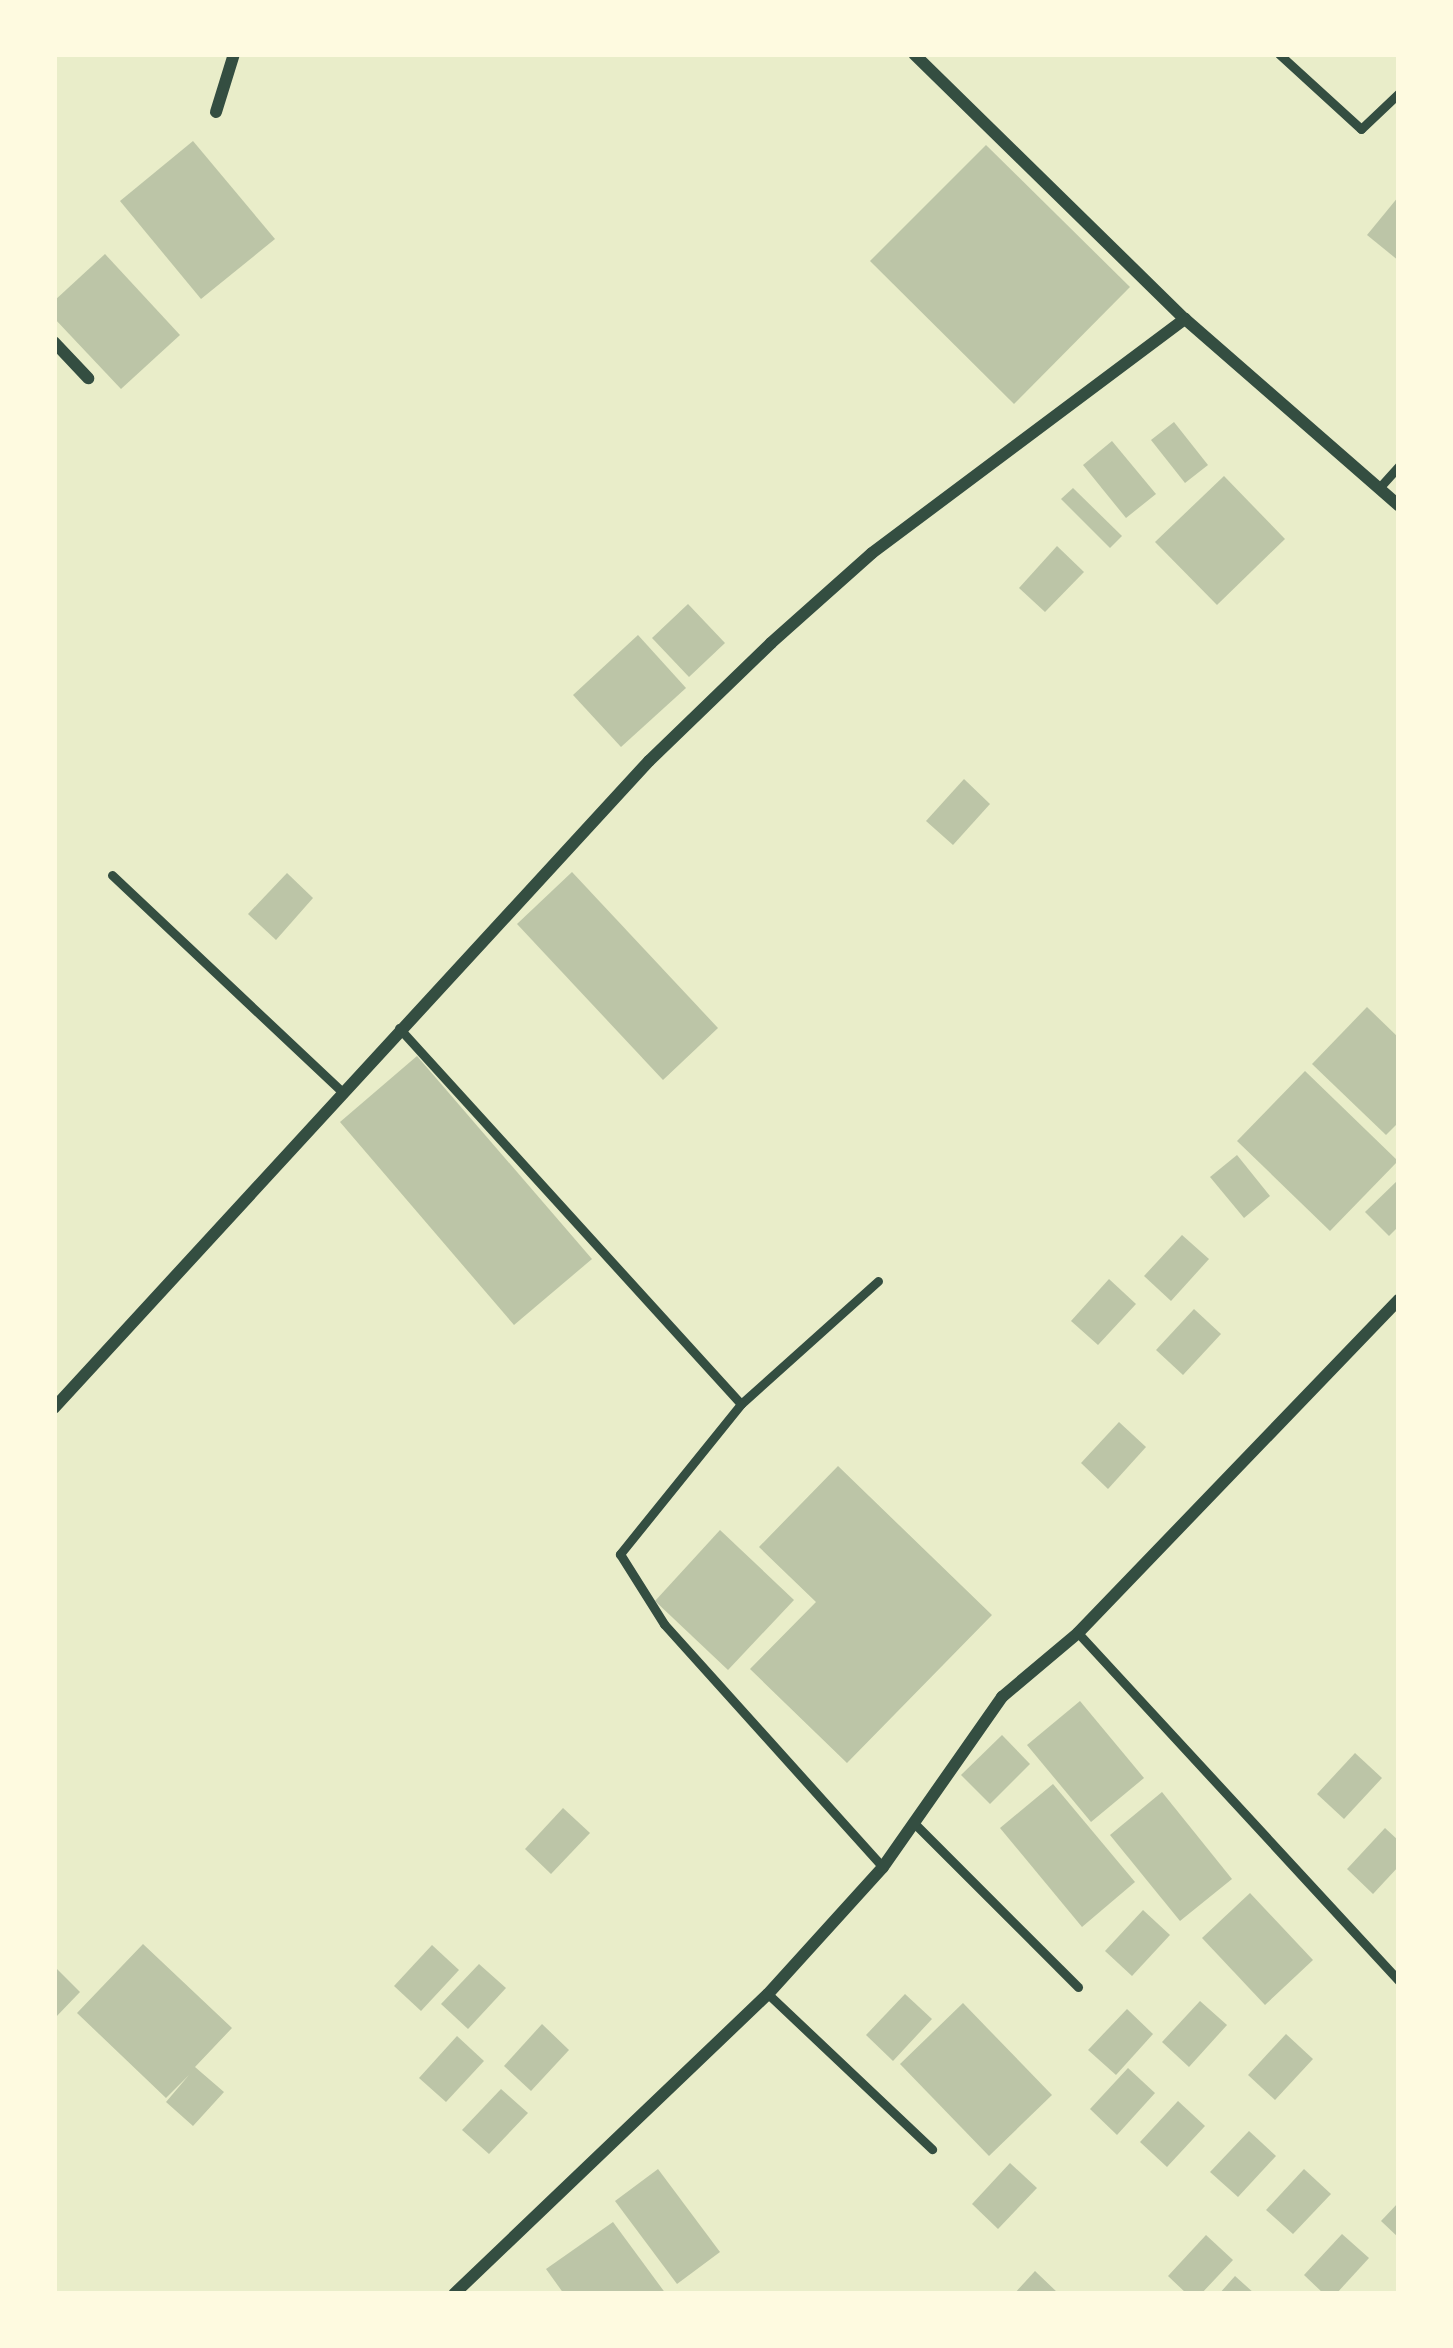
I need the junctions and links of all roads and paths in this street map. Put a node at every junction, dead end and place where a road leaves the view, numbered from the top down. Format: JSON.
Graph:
{"nodes":[{"id":1,"x":234,"y":54,"type":"edge"},
{"id":2,"x":914,"y":54,"type":"edge"},
{"id":3,"x":1279,"y":54,"type":"edge"},
{"id":4,"x":1399,"y":93,"type":"edge"},
{"id":5,"x":216,"y":112,"type":"dead end"},
{"id":6,"x":1184,"y":319,"type":"junction"},
{"id":7,"x":54,"y":342,"type":"edge"},
{"id":8,"x":88,"y":378,"type":"dead end"},
{"id":9,"x":1399,"y":466,"type":"edge"},
{"id":10,"x":1379,"y":488,"type":"junction"},
{"id":11,"x":1399,"y":506,"type":"edge"},
{"id":12,"x":112,"y":875,"type":"dead end"},
{"id":13,"x":399,"y":1028,"type":"junction"},
{"id":14,"x":343,"y":1093,"type":"junction"},
{"id":15,"x":878,"y":1280,"type":"dead end"},
{"id":16,"x":1399,"y":1300,"type":"edge"},
{"id":17,"x":741,"y":1404,"type":"junction"},
{"id":18,"x":54,"y":1408,"type":"edge"},
{"id":19,"x":1078,"y":1634,"type":"junction"},
{"id":20,"x":914,"y":1823,"type":"junction"},
{"id":21,"x":883,"y":1867,"type":"junction"},
{"id":22,"x":1399,"y":1981,"type":"edge"},
{"id":23,"x":1078,"y":1987,"type":"dead end"},
{"id":24,"x":767,"y":1994,"type":"junction"},
{"id":25,"x":932,"y":2149,"type":"dead end"},
{"id":26,"x":454,"y":2294,"type":"edge"}],
"edges":[{"from":1,"to":5,"type":"street"},
{"from":2,"to":6,"type":"street"},
{"from":3,"to":4,"type":"lane"},
{"from":6,"to":10,"type":"street"},
{"from":6,"to":13,"type":"street"},
{"from":7,"to":8,"type":"street"},
{"from":9,"to":10,"type":"lane"},
{"from":10,"to":11,"type":"street"},
{"from":12,"to":14,"type":"lane"},
{"from":13,"to":14,"type":"street"},
{"from":13,"to":17,"type":"lane"},
{"from":14,"to":18,"type":"street"},
{"from":15,"to":17,"type":"lane"},
{"from":16,"to":19,"type":"street"},
{"from":17,"to":21,"type":"lane"},
{"from":19,"to":20,"type":"street"},
{"from":19,"to":22,"type":"lane"},
{"from":20,"to":21,"type":"street"},
{"from":20,"to":23,"type":"lane"},
{"from":21,"to":24,"type":"street"},
{"from":24,"to":25,"type":"lane"},
{"from":24,"to":26,"type":"street"}]}
